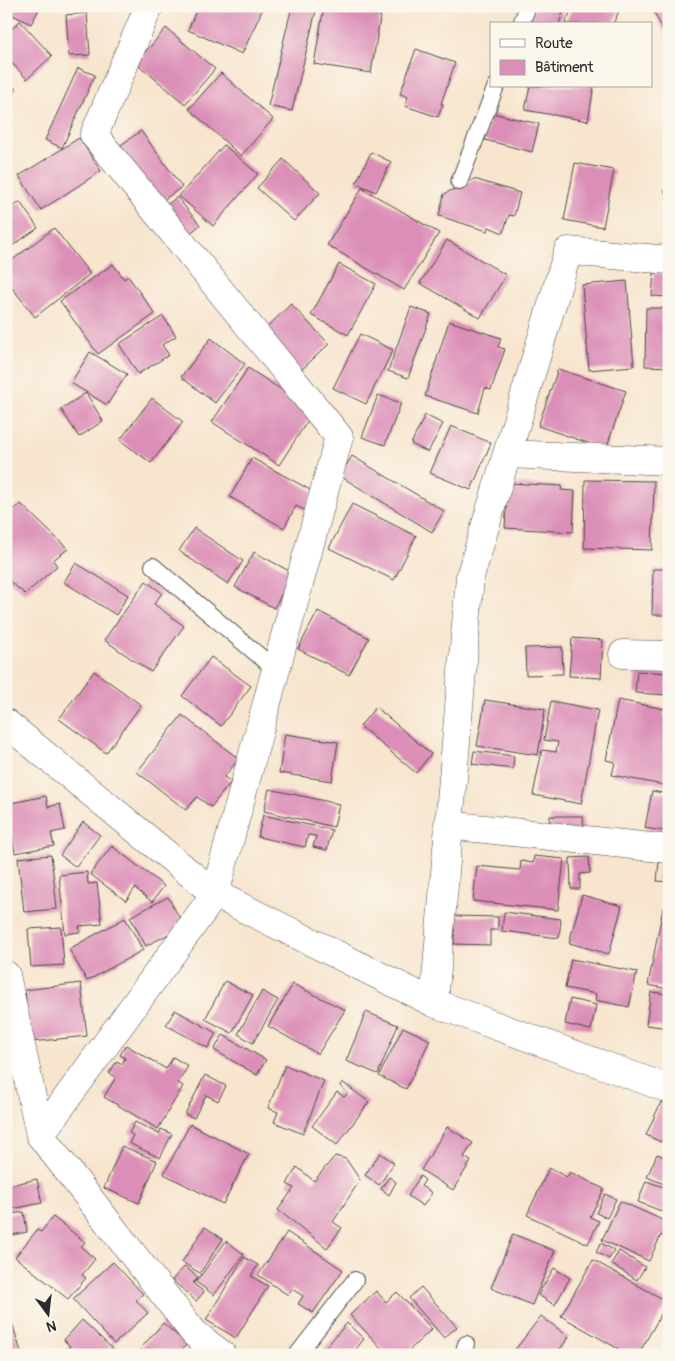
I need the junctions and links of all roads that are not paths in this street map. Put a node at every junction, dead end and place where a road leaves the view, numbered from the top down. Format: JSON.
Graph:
{"nodes":[{"id":1,"x":149,"y":6,"type":"edge"},
{"id":2,"x":528,"y":6,"type":"edge"},
{"id":3,"x":522,"y":22,"type":"edge"},
{"id":4,"x":495,"y":88,"type":"edge"},
{"id":5,"x":459,"y":182,"type":"dead end"},
{"id":6,"x":669,"y":260,"type":"edge"},
{"id":7,"x":506,"y":454,"type":"junction"},
{"id":8,"x":669,"y":461,"type":"edge"},
{"id":9,"x":153,"y":566,"type":"dead end"},
{"id":10,"x":622,"y":654,"type":"dead end"},
{"id":11,"x":669,"y":655,"type":"edge"},
{"id":12,"x":276,"y":670,"type":"junction"},
{"id":13,"x":6,"y":723,"type":"edge"},
{"id":14,"x":448,"y":825,"type":"junction"},
{"id":15,"x":669,"y":849,"type":"edge"},
{"id":16,"x":215,"y":894,"type":"junction"},
{"id":17,"x":6,"y":975,"type":"edge"},
{"id":18,"x":434,"y":1003,"type":"junction"},
{"id":19,"x":669,"y":1089,"type":"edge"},
{"id":20,"x":40,"y":1134,"type":"junction"},
{"id":21,"x":355,"y":1280,"type":"dead end"},
{"id":22,"x":222,"y":1355,"type":"edge"},
{"id":23,"x":297,"y":1355,"type":"edge"}],
"edges":[{"from":1,"to":12,"type":"street"},
{"from":2,"to":3,"type":"lane"},
{"from":4,"to":5,"type":"lane"},
{"from":6,"to":7,"type":"street"},
{"from":7,"to":8,"type":"street"},
{"from":7,"to":14,"type":"street"},
{"from":9,"to":12,"type":"lane"},
{"from":10,"to":11,"type":"street"},
{"from":12,"to":16,"type":"street"},
{"from":13,"to":16,"type":"street"},
{"from":14,"to":15,"type":"street"},
{"from":14,"to":18,"type":"street"},
{"from":16,"to":18,"type":"street"},
{"from":16,"to":20,"type":"street"},
{"from":17,"to":20,"type":"street"},
{"from":18,"to":19,"type":"street"},
{"from":20,"to":22,"type":"street"},
{"from":21,"to":23,"type":"lane"}]}
